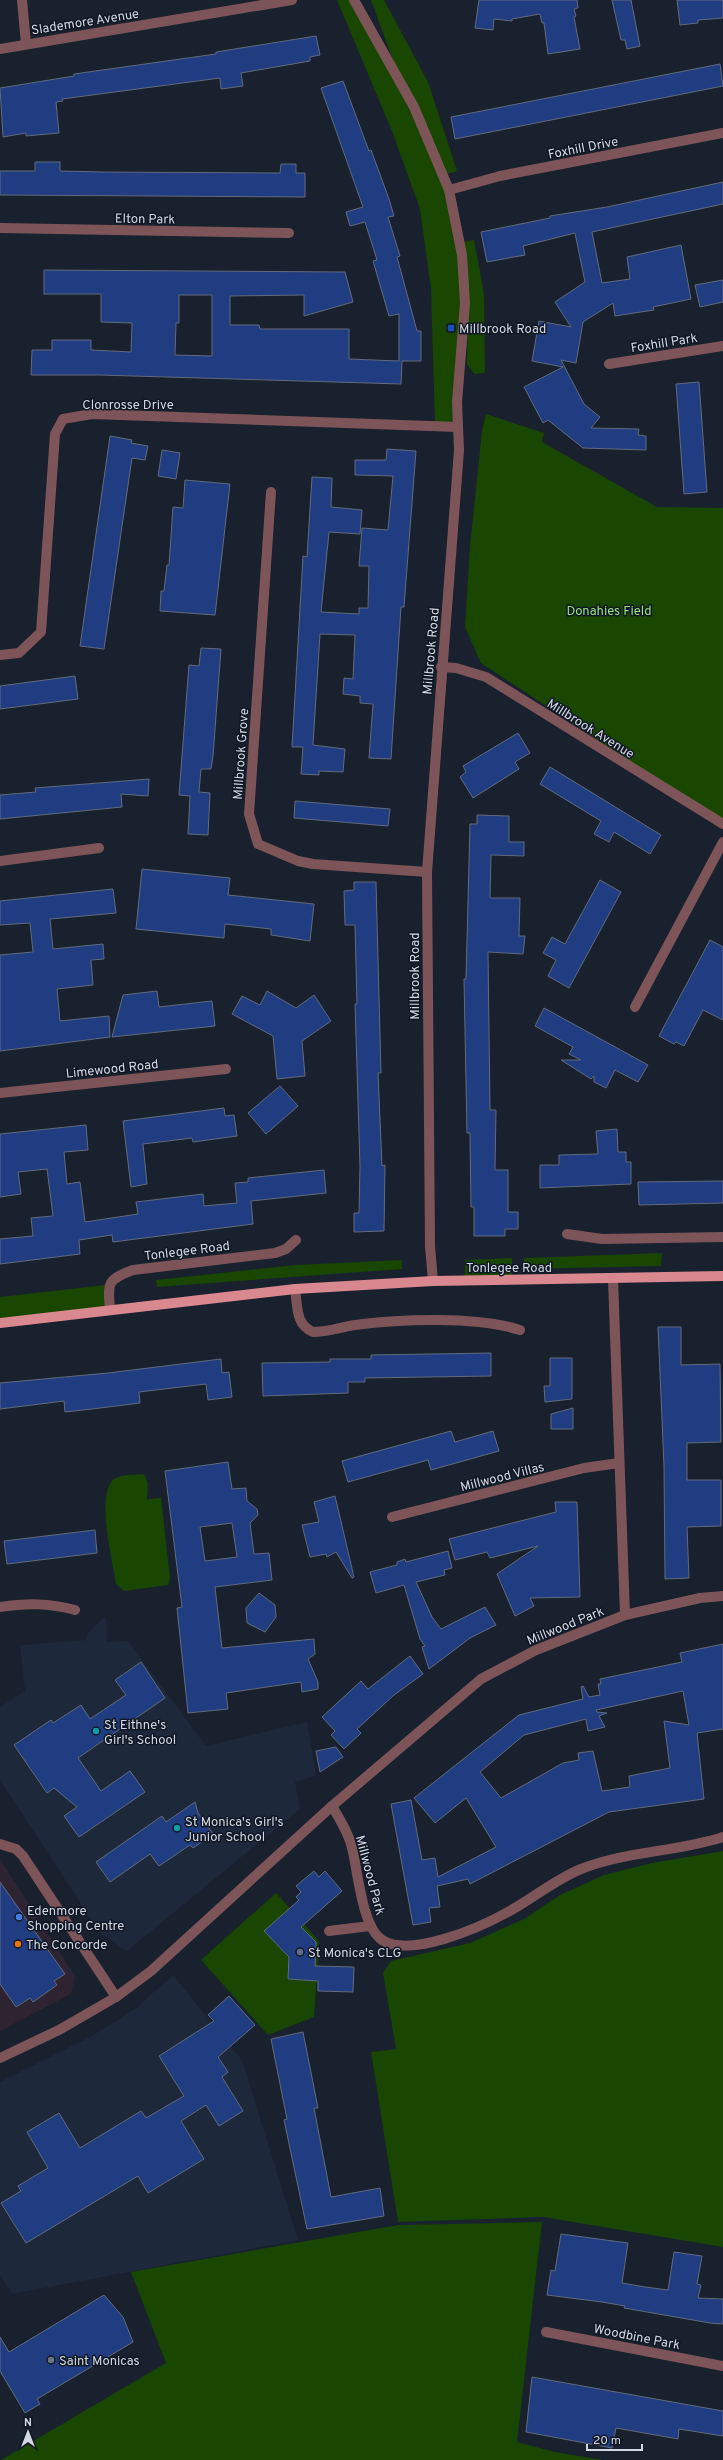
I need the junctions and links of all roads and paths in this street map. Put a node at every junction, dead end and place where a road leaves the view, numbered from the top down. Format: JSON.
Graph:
{"nodes":[{"id":1,"x":22,"y":0,"type":"edge"},
{"id":2,"x":292,"y":0,"type":"edge"},
{"id":3,"x":354,"y":0,"type":"edge"},
{"id":4,"x":26,"y":44,"type":"junction"},
{"id":5,"x":0,"y":49,"type":"edge"},
{"id":6,"x":723,"y":133,"type":"edge"},
{"id":7,"x":449,"y":190,"type":"junction"},
{"id":8,"x":0,"y":228,"type":"edge"},
{"id":9,"x":289,"y":234,"type":"dead end"},
{"id":10,"x":723,"y":346,"type":"edge"},
{"id":11,"x":609,"y":364,"type":"dead end"},
{"id":12,"x":458,"y":427,"type":"junction"},
{"id":13,"x":271,"y":492,"type":"dead end"},
{"id":14,"x":0,"y":655,"type":"edge"},
{"id":15,"x":441,"y":667,"type":"junction"},
{"id":16,"x":723,"y":824,"type":"edge"},
{"id":17,"x":723,"y":842,"type":"edge"},
{"id":18,"x":99,"y":848,"type":"dead end"},
{"id":19,"x":0,"y":860,"type":"edge"},
{"id":20,"x":427,"y":872,"type":"junction"},
{"id":21,"x":635,"y":1007,"type":"dead end"},
{"id":22,"x":226,"y":1069,"type":"dead end"},
{"id":23,"x":0,"y":1093,"type":"edge"},
{"id":24,"x":567,"y":1234,"type":"dead end"},
{"id":25,"x":723,"y":1237,"type":"edge"},
{"id":26,"x":296,"y":1240,"type":"dead end"},
{"id":27,"x":723,"y":1276,"type":"edge"},
{"id":28,"x":613,"y":1279,"type":"junction"},
{"id":29,"x":432,"y":1281,"type":"junction"},
{"id":30,"x":295,"y":1290,"type":"junction"},
{"id":31,"x":110,"y":1310,"type":"junction"},
{"id":32,"x":0,"y":1323,"type":"edge"},
{"id":33,"x":520,"y":1330,"type":"dead end"},
{"id":34,"x":619,"y":1463,"type":"junction"},
{"id":35,"x":392,"y":1517,"type":"dead end"},
{"id":36,"x":723,"y":1596,"type":"edge"},
{"id":37,"x":0,"y":1607,"type":"edge"},
{"id":38,"x":75,"y":1610,"type":"dead end"},
{"id":39,"x":625,"y":1615,"type":"junction"},
{"id":40,"x":332,"y":1806,"type":"junction"},
{"id":41,"x":723,"y":1837,"type":"edge"},
{"id":42,"x":0,"y":1844,"type":"edge"},
{"id":43,"x":370,"y":1926,"type":"junction"},
{"id":44,"x":329,"y":1931,"type":"dead end"},
{"id":45,"x":116,"y":1997,"type":"junction"},
{"id":46,"x":0,"y":2058,"type":"edge"},
{"id":47,"x":546,"y":2332,"type":"dead end"},
{"id":48,"x":723,"y":2366,"type":"edge"}],
"edges":[{"from":1,"to":4,"type":"street"},
{"from":2,"to":4,"type":"street","name":"Slademore Avenue"},
{"from":3,"to":7,"type":"street","name":"Millbrook Road"},
{"from":4,"to":5,"type":"street","name":"Slademore Avenue"},
{"from":6,"to":7,"type":"street","name":"Foxhill Drive"},
{"from":7,"to":12,"type":"street","name":"Millbrook Road"},
{"from":8,"to":9,"type":"street","name":"Elton Park"},
{"from":10,"to":11,"type":"street","name":"Foxhill Park"},
{"from":12,"to":14,"type":"street","name":"Clonrosse Drive"},
{"from":12,"to":15,"type":"street","name":"Millbrook Road"},
{"from":13,"to":20,"type":"street","name":"Millbrook Grove"},
{"from":15,"to":16,"type":"street","name":"Millbrook Avenue"},
{"from":15,"to":20,"type":"street","name":"Millbrook Road"},
{"from":17,"to":21,"type":"street"},
{"from":18,"to":19,"type":"street"},
{"from":20,"to":29,"type":"street","name":"Millbrook Road"},
{"from":22,"to":23,"type":"street","name":"Limewood Road"},
{"from":24,"to":25,"type":"street"},
{"from":26,"to":31,"type":"street","name":"Tonlegee Road"},
{"from":27,"to":28,"type":"main road","name":"Tonlegee Road"},
{"from":28,"to":29,"type":"main road","name":"Tonlegee Road"},
{"from":28,"to":34,"type":"street"},
{"from":29,"to":30,"type":"main road","name":"Tonlegee Road"},
{"from":30,"to":31,"type":"main road","name":"Tonlegee Road"},
{"from":30,"to":33,"type":"street"},
{"from":31,"to":32,"type":"main road","name":"Tonlegee Road"},
{"from":34,"to":35,"type":"street","name":"Millwood Villas"},
{"from":34,"to":39,"type":"street"},
{"from":36,"to":39,"type":"street","name":"Millwood Park"},
{"from":37,"to":38,"type":"street"},
{"from":39,"to":40,"type":"street","name":"Millwood Park"},
{"from":40,"to":43,"type":"street","name":"Millwood Park"},
{"from":40,"to":45,"type":"street"},
{"from":41,"to":43,"type":"street","name":"Millwood Park"},
{"from":42,"to":45,"type":"street"},
{"from":43,"to":44,"type":"street"},
{"from":45,"to":46,"type":"street"},
{"from":47,"to":48,"type":"street","name":"Woodbine Park"}]}
